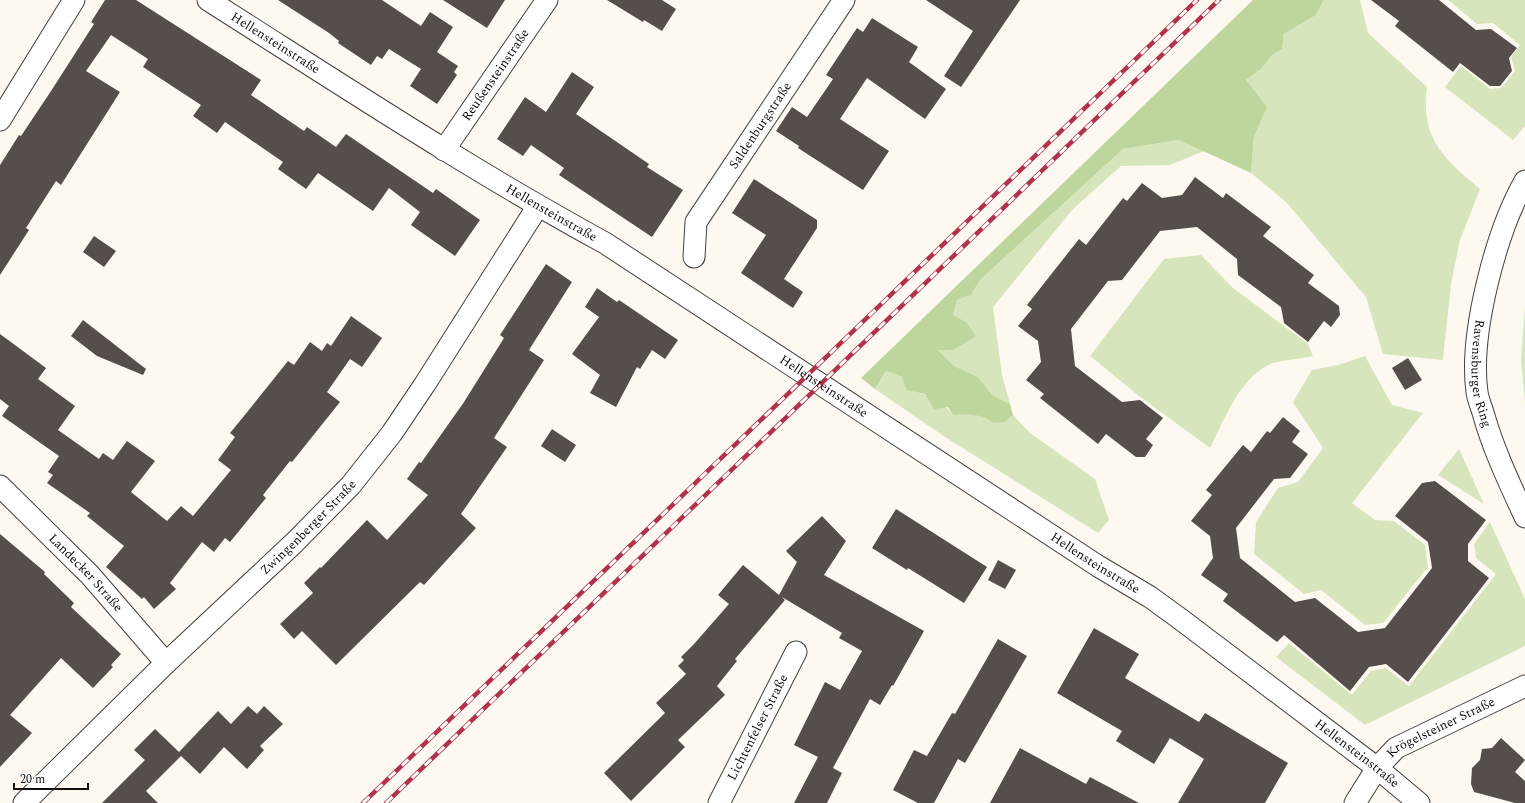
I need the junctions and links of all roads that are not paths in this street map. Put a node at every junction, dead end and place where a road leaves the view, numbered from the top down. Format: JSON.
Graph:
{"nodes":[{"id":1,"x":74,"y":0,"type":"edge"},
{"id":2,"x":208,"y":0,"type":"edge"},
{"id":3,"x":547,"y":0,"type":"edge"},
{"id":4,"x":844,"y":0,"type":"edge"},
{"id":5,"x":0,"y":120,"type":"edge"},
{"id":6,"x":444,"y":150,"type":"junction"},
{"id":7,"x":1525,"y":181,"type":"edge"},
{"id":8,"x":538,"y":206,"type":"junction"},
{"id":9,"x":694,"y":257,"type":"dead end"},
{"id":10,"x":0,"y":486,"type":"edge"},
{"id":11,"x":1525,"y":517,"type":"edge"},
{"id":12,"x":796,"y":652,"type":"dead end"},
{"id":13,"x":166,"y":663,"type":"junction"},
{"id":14,"x":1525,"y":686,"type":"edge"},
{"id":15,"x":1377,"y":768,"type":"junction"},
{"id":16,"x":24,"y":803,"type":"edge"},
{"id":17,"x":719,"y":803,"type":"edge"},
{"id":18,"x":1355,"y":803,"type":"edge"},
{"id":19,"x":1419,"y":803,"type":"edge"}],
"edges":[{"from":1,"to":5,"type":"street"},
{"from":2,"to":6,"type":"street","name":"Hellensteinstraße"},
{"from":3,"to":6,"type":"street","name":"Reußensteinstraße"},
{"from":4,"to":9,"type":"street","name":"Saldenburgstraße"},
{"from":6,"to":8,"type":"street","name":"Hellensteinstraße"},
{"from":7,"to":11,"type":"street","name":"Ravensburger Ring"},
{"from":8,"to":13,"type":"street","name":"Zwingenberger Straße"},
{"from":8,"to":15,"type":"street","name":"Hellensteinstraße"},
{"from":10,"to":13,"type":"street","name":"Landecker Straße"},
{"from":12,"to":17,"type":"street","name":"Lichtenfelser Straße"},
{"from":13,"to":16,"type":"street","name":"Zwingenberger Straße"},
{"from":14,"to":15,"type":"street","name":"Krögelsteiner Straße"},
{"from":15,"to":18,"type":"street","name":"Krögelsteiner Straße"},
{"from":15,"to":19,"type":"street","name":"Hellensteinstraße"}]}
